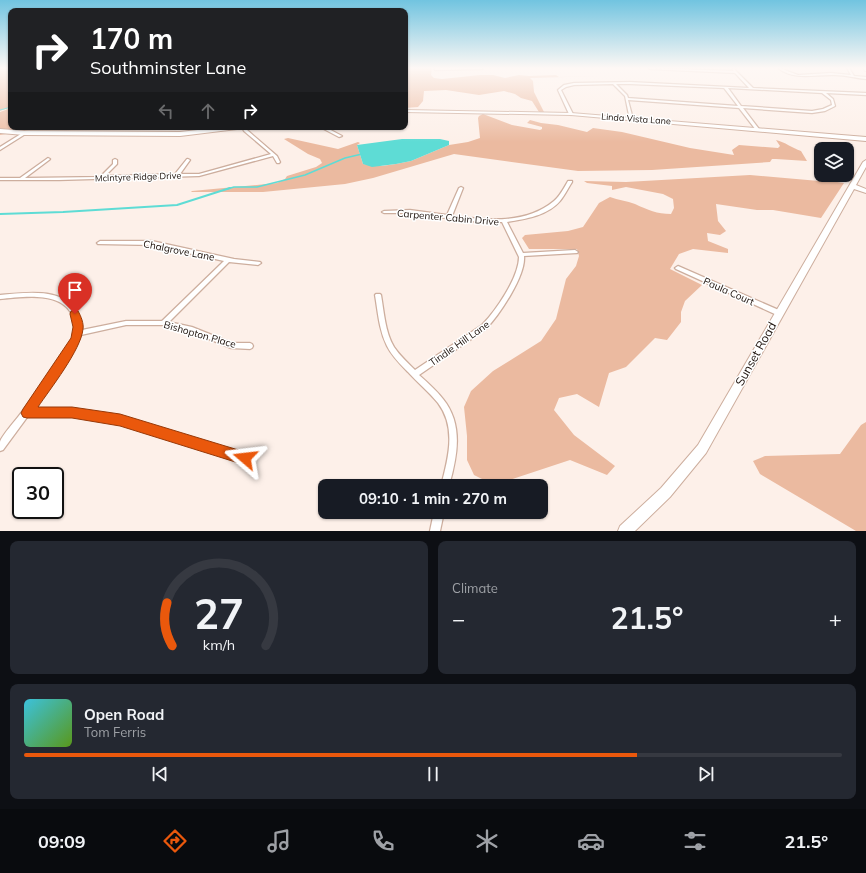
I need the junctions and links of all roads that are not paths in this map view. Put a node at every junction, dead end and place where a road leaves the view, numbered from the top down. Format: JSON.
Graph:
{"nodes":[{"id":1,"x":560,"y":93,"type":"edge"},
{"id":2,"x":622,"y":93,"type":"edge"},
{"id":3,"x":729,"y":93,"type":"edge"},
{"id":4,"x":824,"y":93,"type":"edge"},
{"id":5,"x":840,"y":93,"type":"edge"},
{"id":6,"x":866,"y":94,"type":"edge"},
{"id":7,"x":627,"y":99,"type":"junction"},
{"id":8,"x":740,"y":107,"type":"junction"},
{"id":9,"x":408,"y":111,"type":"edge"},
{"id":10,"x":571,"y":114,"type":"junction"},
{"id":11,"x":632,"y":119,"type":"junction"},
{"id":12,"x":757,"y":129,"type":"junction"},
{"id":13,"x":213,"y":130,"type":"edge"},
{"id":14,"x":245,"y":130,"type":"edge"},
{"id":15,"x":328,"y":130,"type":"edge"},
{"id":16,"x":0,"y":131,"type":"edge"},
{"id":17,"x":25,"y":133,"type":"junction"},
{"id":18,"x":340,"y":136,"type":"dead end"},
{"id":19,"x":866,"y":139,"type":"edge"},
{"id":20,"x":0,"y":149,"type":"edge"},
{"id":21,"x":273,"y":155,"type":"junction"},
{"id":22,"x":48,"y":159,"type":"dead end"},
{"id":23,"x":115,"y":160,"type":"dead end"},
{"id":24,"x":188,"y":160,"type":"dead end"},
{"id":25,"x":278,"y":162,"type":"dead end"},
{"id":26,"x":866,"y":162,"type":"edge"},
{"id":27,"x":177,"y":175,"type":"junction"},
{"id":28,"x":101,"y":178,"type":"junction"},
{"id":29,"x":0,"y":179,"type":"edge"},
{"id":30,"x":20,"y":179,"type":"junction"},
{"id":31,"x":570,"y":182,"type":"dead end"},
{"id":32,"x":852,"y":186,"type":"junction"},
{"id":33,"x":461,"y":188,"type":"dead end"},
{"id":34,"x":866,"y":191,"type":"edge"},
{"id":35,"x":384,"y":212,"type":"dead end"},
{"id":36,"x":449,"y":217,"type":"junction"},
{"id":37,"x":504,"y":221,"type":"junction"},
{"id":38,"x":100,"y":242,"type":"dead end"},
{"id":39,"x":575,"y":252,"type":"dead end"},
{"id":40,"x":521,"y":254,"type":"junction"},
{"id":41,"x":228,"y":260,"type":"junction"},
{"id":42,"x":258,"y":263,"type":"dead end"},
{"id":43,"x":678,"y":268,"type":"dead end"},
{"id":44,"x":378,"y":295,"type":"dead end"},
{"id":45,"x":0,"y":297,"type":"edge"},
{"id":46,"x":779,"y":313,"type":"junction"},
{"id":47,"x":164,"y":323,"type":"junction"},
{"id":48,"x":78,"y":333,"type":"junction"},
{"id":49,"x":250,"y":346,"type":"dead end"},
{"id":50,"x":415,"y":374,"type":"junction"},
{"id":51,"x":27,"y":413,"type":"junction"},
{"id":52,"x":0,"y":447,"type":"edge"},
{"id":53,"x":245,"y":458,"type":"dead end"},
{"id":54,"x":447,"y":479,"type":"edge"},
{"id":55,"x":438,"y":519,"type":"edge"},
{"id":56,"x":435,"y":531,"type":"edge"},
{"id":57,"x":625,"y":531,"type":"edge"}],
"edges":[{"from":1,"to":10,"type":"street"},
{"from":2,"to":7,"type":"street"},
{"from":3,"to":8,"type":"street"},
{"from":4,"to":8,"type":"street"},
{"from":5,"to":6,"type":"street"},
{"from":7,"to":8,"type":"street"},
{"from":7,"to":11,"type":"street"},
{"from":8,"to":12,"type":"street"},
{"from":9,"to":10,"type":"street","name":"Linda Vista Lane"},
{"from":10,"to":11,"type":"street","name":"Linda Vista Lane"},
{"from":11,"to":12,"type":"street","name":"Linda Vista Lane"},
{"from":12,"to":19,"type":"street","name":"Linda Vista Lane"},
{"from":13,"to":17,"type":"street"},
{"from":14,"to":21,"type":"street"},
{"from":15,"to":18,"type":"street"},
{"from":16,"to":17,"type":"street"},
{"from":17,"to":20,"type":"street"},
{"from":21,"to":25,"type":"street"},
{"from":21,"to":27,"type":"street","name":"McIntyre Ridge Drive"},
{"from":22,"to":30,"type":"street"},
{"from":23,"to":28,"type":"street"},
{"from":24,"to":27,"type":"street"},
{"from":26,"to":32,"type":"street","name":"Sunset Road"},
{"from":27,"to":28,"type":"street","name":"McIntyre Ridge Drive"},
{"from":28,"to":30,"type":"street","name":"McIntyre Ridge Drive"},
{"from":29,"to":30,"type":"street","name":"McIntyre Ridge Drive"},
{"from":31,"to":37,"type":"street","name":"Carpenter Cabin Drive"},
{"from":32,"to":34,"type":"street"},
{"from":32,"to":46,"type":"street","name":"Sunset Road"},
{"from":33,"to":36,"type":"street"},
{"from":35,"to":36,"type":"street","name":"Carpenter Cabin Drive"},
{"from":36,"to":37,"type":"street","name":"Carpenter Cabin Drive"},
{"from":37,"to":40,"type":"street"},
{"from":38,"to":41,"type":"street","name":"Chalgrove Lane"},
{"from":39,"to":40,"type":"street"},
{"from":40,"to":50,"type":"street","name":"Tindle Hill Lane"},
{"from":41,"to":42,"type":"street","name":"Chalgrove Lane"},
{"from":41,"to":47,"type":"street"},
{"from":43,"to":46,"type":"street","name":"Paula Court"},
{"from":44,"to":50,"type":"street"},
{"from":45,"to":48,"type":"street"},
{"from":46,"to":57,"type":"street","name":"Sunset Road"},
{"from":47,"to":48,"type":"street","name":"Bishopton Place"},
{"from":47,"to":49,"type":"street","name":"Bishopton Place"},
{"from":48,"to":51,"type":"street"},
{"from":50,"to":54,"type":"street"},
{"from":51,"to":52,"type":"street"},
{"from":51,"to":53,"type":"street"},
{"from":55,"to":56,"type":"street"}]}
